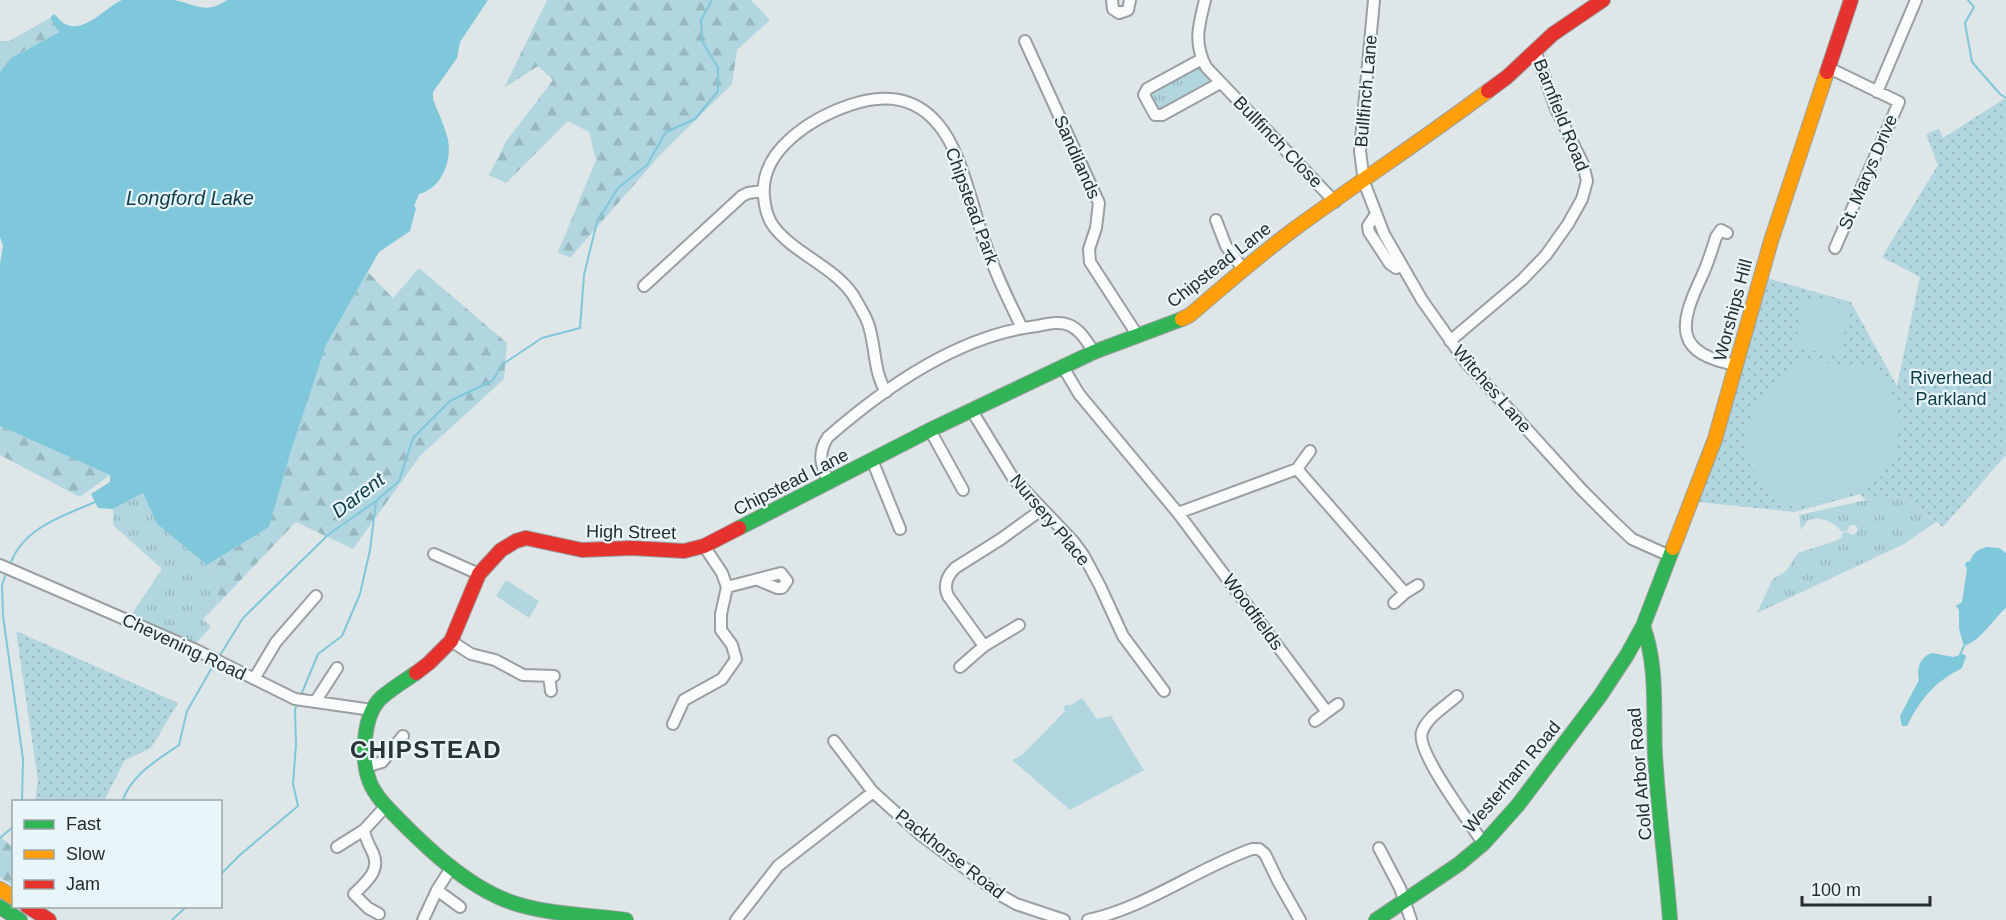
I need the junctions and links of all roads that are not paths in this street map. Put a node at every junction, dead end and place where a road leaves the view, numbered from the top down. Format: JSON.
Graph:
{"nodes":[{"id":1,"x":1112,"y":0,"type":"edge"},
{"id":2,"x":1130,"y":0,"type":"edge"},
{"id":3,"x":1205,"y":0,"type":"edge"},
{"id":4,"x":1374,"y":0,"type":"edge"},
{"id":5,"x":1603,"y":0,"type":"edge"},
{"id":6,"x":1851,"y":0,"type":"edge"},
{"id":7,"x":1916,"y":0,"type":"edge"},
{"id":8,"x":1025,"y":41,"type":"dead end"},
{"id":9,"x":1535,"y":50,"type":"junction"},
{"id":10,"x":1202,"y":59,"type":"junction"},
{"id":11,"x":1829,"y":68,"type":"junction"},
{"id":12,"x":1220,"y":83,"type":"junction"},
{"id":13,"x":1877,"y":92,"type":"junction"},
{"id":14,"x":1364,"y":182,"type":"junction"},
{"id":15,"x":763,"y":191,"type":"junction"},
{"id":16,"x":1335,"y":202,"type":"junction"},
{"id":17,"x":1216,"y":220,"type":"dead end"},
{"id":18,"x":1720,"y":231,"type":"dead end"},
{"id":19,"x":1835,"y":248,"type":"dead end"},
{"id":20,"x":1243,"y":268,"type":"junction"},
{"id":21,"x":644,"y":286,"type":"dead end"},
{"id":22,"x":1022,"y":328,"type":"junction"},
{"id":23,"x":1138,"y":336,"type":"junction"},
{"id":24,"x":1450,"y":341,"type":"junction"},
{"id":25,"x":1094,"y":352,"type":"junction"},
{"id":26,"x":1737,"y":365,"type":"junction"},
{"id":27,"x":1063,"y":367,"type":"junction"},
{"id":28,"x":886,"y":392,"type":"junction"},
{"id":29,"x":972,"y":411,"type":"junction"},
{"id":30,"x":930,"y":430,"type":"junction"},
{"id":31,"x":1310,"y":451,"type":"dead end"},
{"id":32,"x":872,"y":460,"type":"junction"},
{"id":33,"x":1297,"y":469,"type":"junction"},
{"id":34,"x":829,"y":483,"type":"junction"},
{"id":35,"x":963,"y":490,"type":"dead end"},
{"id":36,"x":1041,"y":510,"type":"junction"},
{"id":37,"x":1178,"y":513,"type":"junction"},
{"id":38,"x":900,"y":529,"type":"dead end"},
{"id":39,"x":720,"y":538,"type":"joint"},
{"id":40,"x":704,"y":546,"type":"junction"},
{"id":41,"x":434,"y":554,"type":"dead end"},
{"id":42,"x":1670,"y":556,"type":"junction"},
{"id":43,"x":0,"y":565,"type":"edge"},
{"id":44,"x":479,"y":574,"type":"junction"},
{"id":45,"x":758,"y":580,"type":"dead end"},
{"id":46,"x":1418,"y":585,"type":"dead end"},
{"id":47,"x":727,"y":587,"type":"junction"},
{"id":48,"x":1405,"y":593,"type":"junction"},
{"id":49,"x":316,"y":596,"type":"dead end"},
{"id":50,"x":1394,"y":603,"type":"dead end"},
{"id":51,"x":1019,"y":625,"type":"dead end"},
{"id":52,"x":1643,"y":627,"type":"junction"},
{"id":53,"x":451,"y":641,"type":"junction"},
{"id":54,"x":984,"y":646,"type":"junction"},
{"id":55,"x":960,"y":667,"type":"dead end"},
{"id":56,"x":337,"y":668,"type":"dead end"},
{"id":57,"x":254,"y":679,"type":"junction"},
{"id":58,"x":551,"y":691,"type":"dead end"},
{"id":59,"x":1164,"y":691,"type":"dead end"},
{"id":60,"x":1457,"y":696,"type":"dead end"},
{"id":61,"x":315,"y":702,"type":"junction"},
{"id":62,"x":1338,"y":704,"type":"dead end"},
{"id":63,"x":372,"y":711,"type":"junction"},
{"id":64,"x":1327,"y":712,"type":"junction"},
{"id":65,"x":1315,"y":721,"type":"dead end"},
{"id":66,"x":674,"y":724,"type":"dead end"},
{"id":67,"x":403,"y":736,"type":"dead end"},
{"id":68,"x":834,"y":741,"type":"dead end"},
{"id":69,"x":366,"y":767,"type":"junction"},
{"id":70,"x":873,"y":792,"type":"junction"},
{"id":71,"x":386,"y":806,"type":"junction"},
{"id":72,"x":364,"y":830,"type":"junction"},
{"id":73,"x":1483,"y":843,"type":"junction"},
{"id":74,"x":337,"y":847,"type":"dead end"},
{"id":75,"x":1378,"y":848,"type":"dead end"},
{"id":76,"x":451,"y":868,"type":"junction"},
{"id":77,"x":437,"y":890,"type":"junction"},
{"id":78,"x":1405,"y":901,"type":"junction"},
{"id":79,"x":0,"y":907,"type":"edge"},
{"id":80,"x":460,"y":907,"type":"dead end"},
{"id":81,"x":30,"y":908,"type":"edge"},
{"id":82,"x":379,"y":914,"type":"dead end"},
{"id":83,"x":20,"y":920,"type":"edge"},
{"id":84,"x":49,"y":920,"type":"edge"},
{"id":85,"x":423,"y":920,"type":"edge"},
{"id":86,"x":626,"y":920,"type":"edge"},
{"id":87,"x":736,"y":920,"type":"edge"},
{"id":88,"x":1064,"y":920,"type":"edge"},
{"id":89,"x":1088,"y":920,"type":"edge"},
{"id":90,"x":1300,"y":920,"type":"edge"},
{"id":91,"x":1376,"y":920,"type":"edge"},
{"id":92,"x":1411,"y":920,"type":"edge"},
{"id":93,"x":1670,"y":920,"type":"edge"}],
"edges":[{"from":1,"to":2,"type":"street"},
{"from":3,"to":10,"type":"street"},
{"from":4,"to":14,"type":"street","name":"Bullfinch Lane"},
{"from":5,"to":9,"type":"main road","name":"Chipstead Lane"},
{"from":6,"to":11,"type":"main road","name":"Worships Hill"},
{"from":7,"to":13,"type":"street"},
{"from":8,"to":23,"type":"street","name":"Sandilands"},
{"from":9,"to":14,"type":"main road","name":"Chipstead Lane"},
{"from":9,"to":24,"type":"street","name":"Barnfield Road"},
{"from":10,"to":12,"type":"street","name":"Bullfinch Close"},
{"from":10,"to":12,"type":"street","name":"Bullfinch Close"},
{"from":11,"to":13,"type":"street","name":"St. Marys Drive"},
{"from":11,"to":26,"type":"main road","name":"Worships Hill"},
{"from":12,"to":16,"type":"street","name":"Bullfinch Close"},
{"from":13,"to":19,"type":"street","name":"St. Marys Drive"},
{"from":14,"to":16,"type":"main road","name":"Chipstead Lane"},
{"from":14,"to":24,"type":"street","name":"Witches Lane"},
{"from":15,"to":21,"type":"street"},
{"from":15,"to":22,"type":"street","name":"Chipstead Park"},
{"from":15,"to":28,"type":"street"},
{"from":16,"to":20,"type":"main road","name":"Chipstead Lane"},
{"from":17,"to":20,"type":"street"},
{"from":18,"to":26,"type":"street"},
{"from":20,"to":23,"type":"main road","name":"Chipstead Lane"},
{"from":22,"to":25,"type":"street"},
{"from":22,"to":28,"type":"street"},
{"from":23,"to":25,"type":"main road","name":"Chipstead Lane"},
{"from":24,"to":42,"type":"street","name":"Witches Lane"},
{"from":25,"to":27,"type":"main road","name":"Chipstead Lane"},
{"from":26,"to":42,"type":"main road","name":"Worships Hill"},
{"from":27,"to":29,"type":"main road","name":"Chipstead Lane"},
{"from":27,"to":37,"type":"street","name":"Woodfields"},
{"from":28,"to":34,"type":"street"},
{"from":29,"to":30,"type":"main road","name":"Chipstead Lane"},
{"from":29,"to":36,"type":"street","name":"Nursery Place"},
{"from":30,"to":32,"type":"main road","name":"Chipstead Lane"},
{"from":30,"to":35,"type":"street"},
{"from":31,"to":33,"type":"street"},
{"from":32,"to":34,"type":"main road","name":"Chipstead Lane"},
{"from":32,"to":38,"type":"street"},
{"from":33,"to":37,"type":"street"},
{"from":33,"to":48,"type":"street"},
{"from":34,"to":39,"type":"main road","name":"Chipstead Lane"},
{"from":36,"to":54,"type":"street"},
{"from":36,"to":59,"type":"street","name":"Nursery Place"},
{"from":37,"to":64,"type":"street","name":"Woodfields"},
{"from":39,"to":40,"type":"main road","name":"High Street"},
{"from":40,"to":44,"type":"main road","name":"High Street"},
{"from":40,"to":47,"type":"street"},
{"from":41,"to":44,"type":"street"},
{"from":42,"to":52,"type":"main road","name":"Worships Hill"},
{"from":43,"to":57,"type":"street","name":"Chevening Road"},
{"from":44,"to":53,"type":"main road","name":"High Street"},
{"from":45,"to":47,"type":"street"},
{"from":46,"to":48,"type":"street"},
{"from":47,"to":66,"type":"street"},
{"from":48,"to":50,"type":"street"},
{"from":49,"to":57,"type":"street"},
{"from":51,"to":54,"type":"street"},
{"from":52,"to":73,"type":"main road","name":"Westerham Road"},
{"from":52,"to":93,"type":"main road","name":"Cold Arbor Road"},
{"from":53,"to":58,"type":"street"},
{"from":53,"to":63,"type":"main road","name":"High Street"},
{"from":54,"to":55,"type":"street"},
{"from":56,"to":61,"type":"street"},
{"from":57,"to":61,"type":"street","name":"Chevening Road"},
{"from":60,"to":73,"type":"street"},
{"from":61,"to":63,"type":"street","name":"Chevening Road"},
{"from":62,"to":64,"type":"street"},
{"from":63,"to":69,"type":"main road"},
{"from":64,"to":65,"type":"street"},
{"from":67,"to":69,"type":"street"},
{"from":68,"to":70,"type":"street","name":"Packhorse Road"},
{"from":69,"to":71,"type":"main road"},
{"from":70,"to":87,"type":"street"},
{"from":70,"to":88,"type":"street","name":"Packhorse Road"},
{"from":71,"to":72,"type":"street"},
{"from":71,"to":76,"type":"main road"},
{"from":72,"to":74,"type":"street"},
{"from":72,"to":82,"type":"street"},
{"from":73,"to":78,"type":"main road","name":"Westerham Road"},
{"from":75,"to":78,"type":"street"},
{"from":76,"to":77,"type":"street"},
{"from":76,"to":86,"type":"main road"},
{"from":77,"to":80,"type":"street"},
{"from":77,"to":85,"type":"street"},
{"from":78,"to":91,"type":"main road","name":"Westerham Road"},
{"from":78,"to":92,"type":"street"},
{"from":79,"to":83,"type":"main road"},
{"from":81,"to":84,"type":"main road"},
{"from":89,"to":90,"type":"street"}]}
